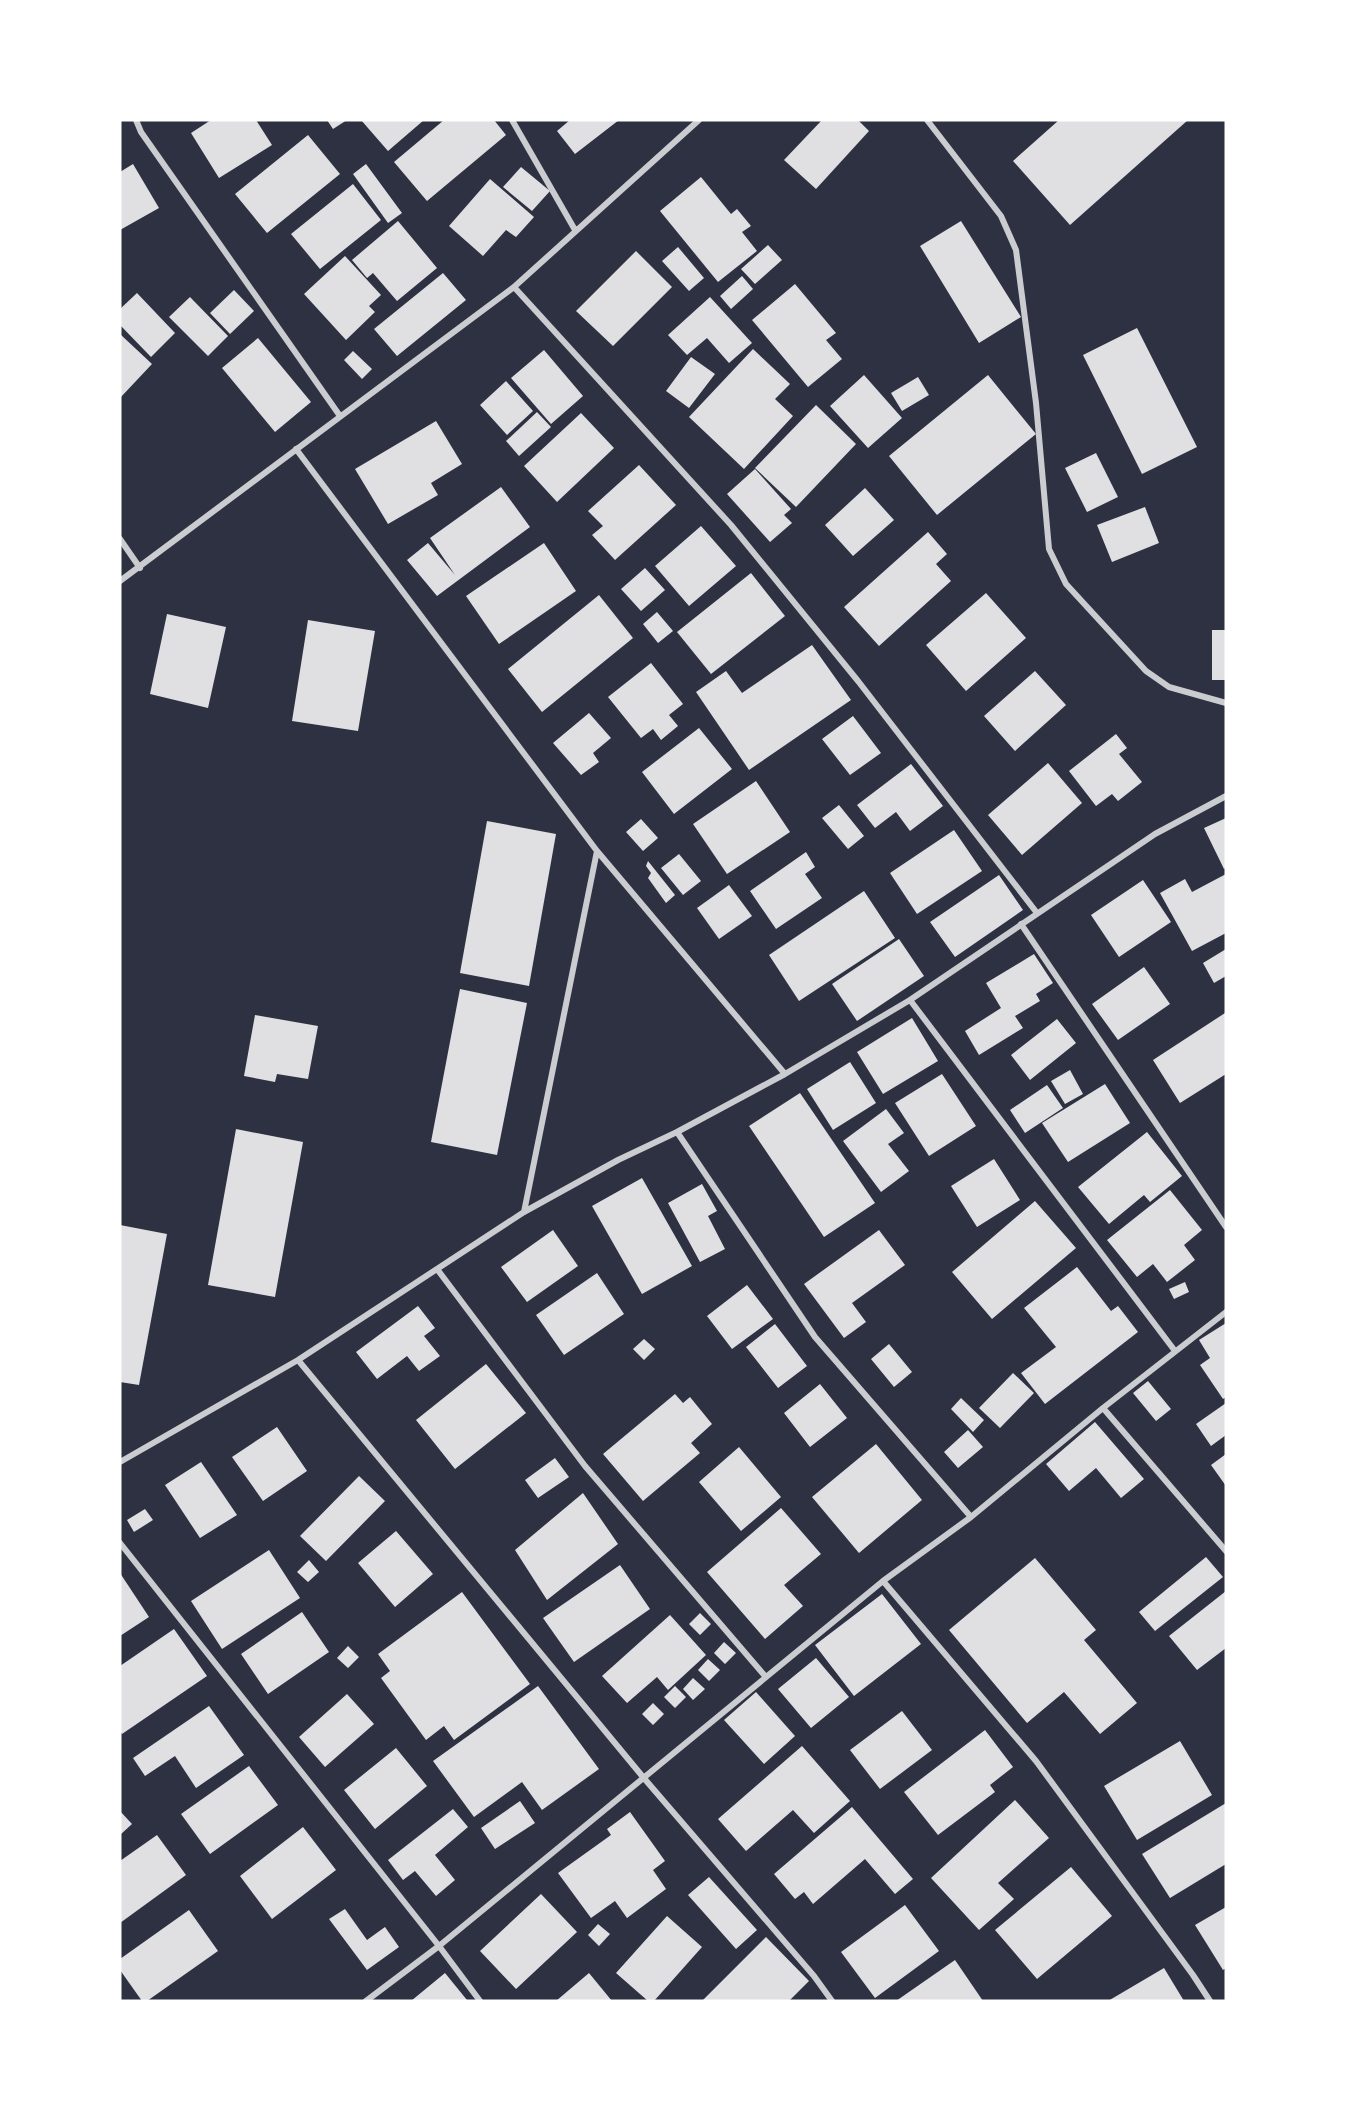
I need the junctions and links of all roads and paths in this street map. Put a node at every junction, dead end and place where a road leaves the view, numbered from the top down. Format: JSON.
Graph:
{"nodes":[{"id":1,"x":136,"y":120,"type":"edge"},
{"id":2,"x":512,"y":120,"type":"edge"},
{"id":3,"x":699,"y":120,"type":"edge"},
{"id":4,"x":927,"y":120,"type":"edge"},
{"id":5,"x":575,"y":230,"type":"junction"},
{"id":6,"x":514,"y":287,"type":"junction"},
{"id":7,"x":340,"y":416,"type":"junction"},
{"id":8,"x":296,"y":449,"type":"junction"},
{"id":9,"x":120,"y":539,"type":"edge"},
{"id":10,"x":140,"y":568,"type":"junction"},
{"id":11,"x":120,"y":581,"type":"edge"},
{"id":12,"x":1226,"y":704,"type":"edge"},
{"id":13,"x":1226,"y":796,"type":"edge"},
{"id":14,"x":597,"y":851,"type":"junction"},
{"id":15,"x":1037,"y":913,"type":"junction"},
{"id":16,"x":1021,"y":924,"type":"junction"},
{"id":17,"x":910,"y":1000,"type":"junction"},
{"id":18,"x":785,"y":1074,"type":"junction"},
{"id":19,"x":677,"y":1132,"type":"junction"},
{"id":20,"x":524,"y":1212,"type":"junction"},
{"id":21,"x":1226,"y":1227,"type":"edge"},
{"id":22,"x":437,"y":1269,"type":"junction"},
{"id":23,"x":1226,"y":1312,"type":"edge"},
{"id":24,"x":1175,"y":1351,"type":"junction"},
{"id":25,"x":298,"y":1360,"type":"junction"},
{"id":26,"x":1103,"y":1408,"type":"junction"},
{"id":27,"x":120,"y":1462,"type":"edge"},
{"id":28,"x":971,"y":1517,"type":"junction"},
{"id":29,"x":120,"y":1543,"type":"edge"},
{"id":30,"x":1226,"y":1551,"type":"edge"},
{"id":31,"x":883,"y":1581,"type":"junction"},
{"id":32,"x":765,"y":1676,"type":"junction"},
{"id":33,"x":643,"y":1777,"type":"junction"},
{"id":34,"x":439,"y":1946,"type":"junction"},
{"id":35,"x":366,"y":2001,"type":"edge"},
{"id":36,"x":480,"y":2001,"type":"edge"},
{"id":37,"x":832,"y":2001,"type":"edge"},
{"id":38,"x":1210,"y":2001,"type":"edge"}],
"edges":[{"from":1,"to":7,"type":"street"},
{"from":2,"to":5,"type":"street"},
{"from":3,"to":5,"type":"street"},
{"from":4,"to":12,"type":"street"},
{"from":5,"to":6,"type":"street"},
{"from":6,"to":7,"type":"street"},
{"from":6,"to":15,"type":"street"},
{"from":7,"to":8,"type":"street"},
{"from":8,"to":10,"type":"street"},
{"from":8,"to":14,"type":"street"},
{"from":9,"to":10,"type":"street"},
{"from":10,"to":11,"type":"street"},
{"from":13,"to":15,"type":"street"},
{"from":14,"to":18,"type":"street"},
{"from":14,"to":20,"type":"street"},
{"from":15,"to":16,"type":"street"},
{"from":16,"to":17,"type":"street"},
{"from":16,"to":21,"type":"street"},
{"from":17,"to":18,"type":"street"},
{"from":17,"to":24,"type":"street"},
{"from":18,"to":19,"type":"street"},
{"from":19,"to":20,"type":"street"},
{"from":19,"to":28,"type":"street"},
{"from":20,"to":22,"type":"street"},
{"from":22,"to":25,"type":"street"},
{"from":22,"to":32,"type":"street"},
{"from":23,"to":24,"type":"street"},
{"from":24,"to":26,"type":"street"},
{"from":25,"to":27,"type":"street"},
{"from":25,"to":33,"type":"street"},
{"from":26,"to":28,"type":"street"},
{"from":26,"to":30,"type":"street"},
{"from":28,"to":31,"type":"street"},
{"from":29,"to":34,"type":"street"},
{"from":31,"to":32,"type":"street"},
{"from":31,"to":38,"type":"street"},
{"from":32,"to":33,"type":"street"},
{"from":33,"to":34,"type":"street"},
{"from":33,"to":37,"type":"street"},
{"from":34,"to":35,"type":"street"},
{"from":34,"to":36,"type":"street"}]}
